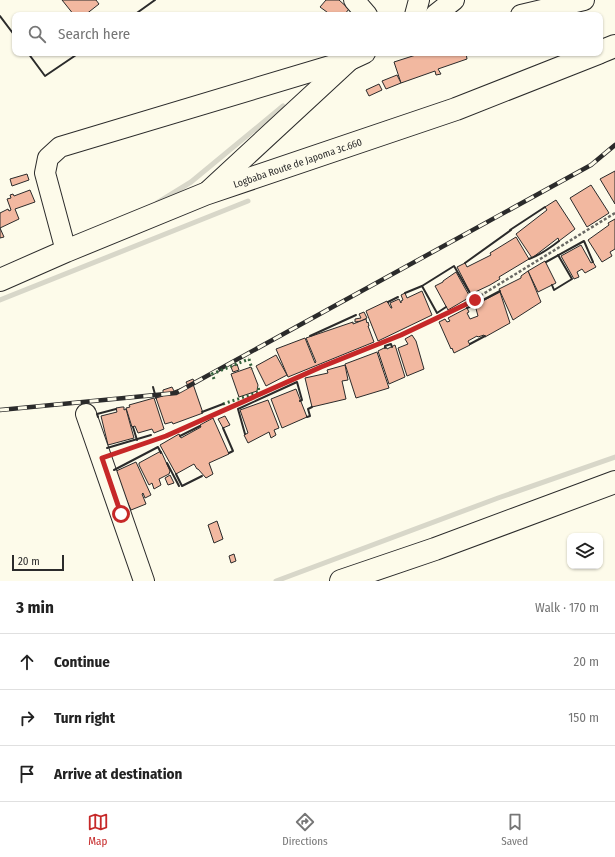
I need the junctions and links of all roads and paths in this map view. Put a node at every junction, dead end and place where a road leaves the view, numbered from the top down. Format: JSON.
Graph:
{"nodes":[{"id":1,"x":354,"y":0,"type":"edge"},
{"id":2,"x":419,"y":0,"type":"edge"},
{"id":3,"x":454,"y":0,"type":"edge"},
{"id":4,"x":584,"y":0,"type":"edge"},
{"id":5,"x":364,"y":12,"type":"edge"},
{"id":6,"x":417,"y":12,"type":"edge"},
{"id":7,"x":439,"y":12,"type":"edge"},
{"id":8,"x":534,"y":12,"type":"edge"},
{"id":9,"x":615,"y":46,"type":"edge"},
{"id":10,"x":603,"y":51,"type":"edge"},
{"id":11,"x":357,"y":56,"type":"edge"},
{"id":12,"x":591,"y":56,"type":"edge"},
{"id":13,"x":205,"y":194,"type":"junction"},
{"id":14,"x":615,"y":213,"type":"edge"},
{"id":15,"x":66,"y":251,"type":"junction"},
{"id":16,"x":0,"y":280,"type":"edge"},
{"id":17,"x":86,"y":414,"type":"dead end"},
{"id":18,"x":102,"y":458,"type":"junction"},
{"id":19,"x":615,"y":482,"type":"edge"},
{"id":20,"x":144,"y":581,"type":"edge"},
{"id":21,"x":340,"y":581,"type":"edge"}],
"edges":[{"from":1,"to":5,"type":"street"},
{"from":2,"to":6,"type":"street"},
{"from":3,"to":7,"type":"street"},
{"from":4,"to":8,"type":"street"},
{"from":9,"to":10,"type":"main road","name":"Logbaba Route de Japoma 3c.660"},
{"from":11,"to":13,"type":"street"},
{"from":11,"to":15,"type":"street"},
{"from":12,"to":13,"type":"main road","name":"Logbaba Route de Japoma 3c.660"},
{"from":13,"to":15,"type":"main road","name":"Logbaba Route de Japoma 3c.660"},
{"from":14,"to":18,"type":"path"},
{"from":15,"to":16,"type":"main road","name":"Logbaba Route de Japoma 3c.660"},
{"from":17,"to":18,"type":"street"},
{"from":18,"to":20,"type":"street"},
{"from":19,"to":21,"type":"main road"}]}
